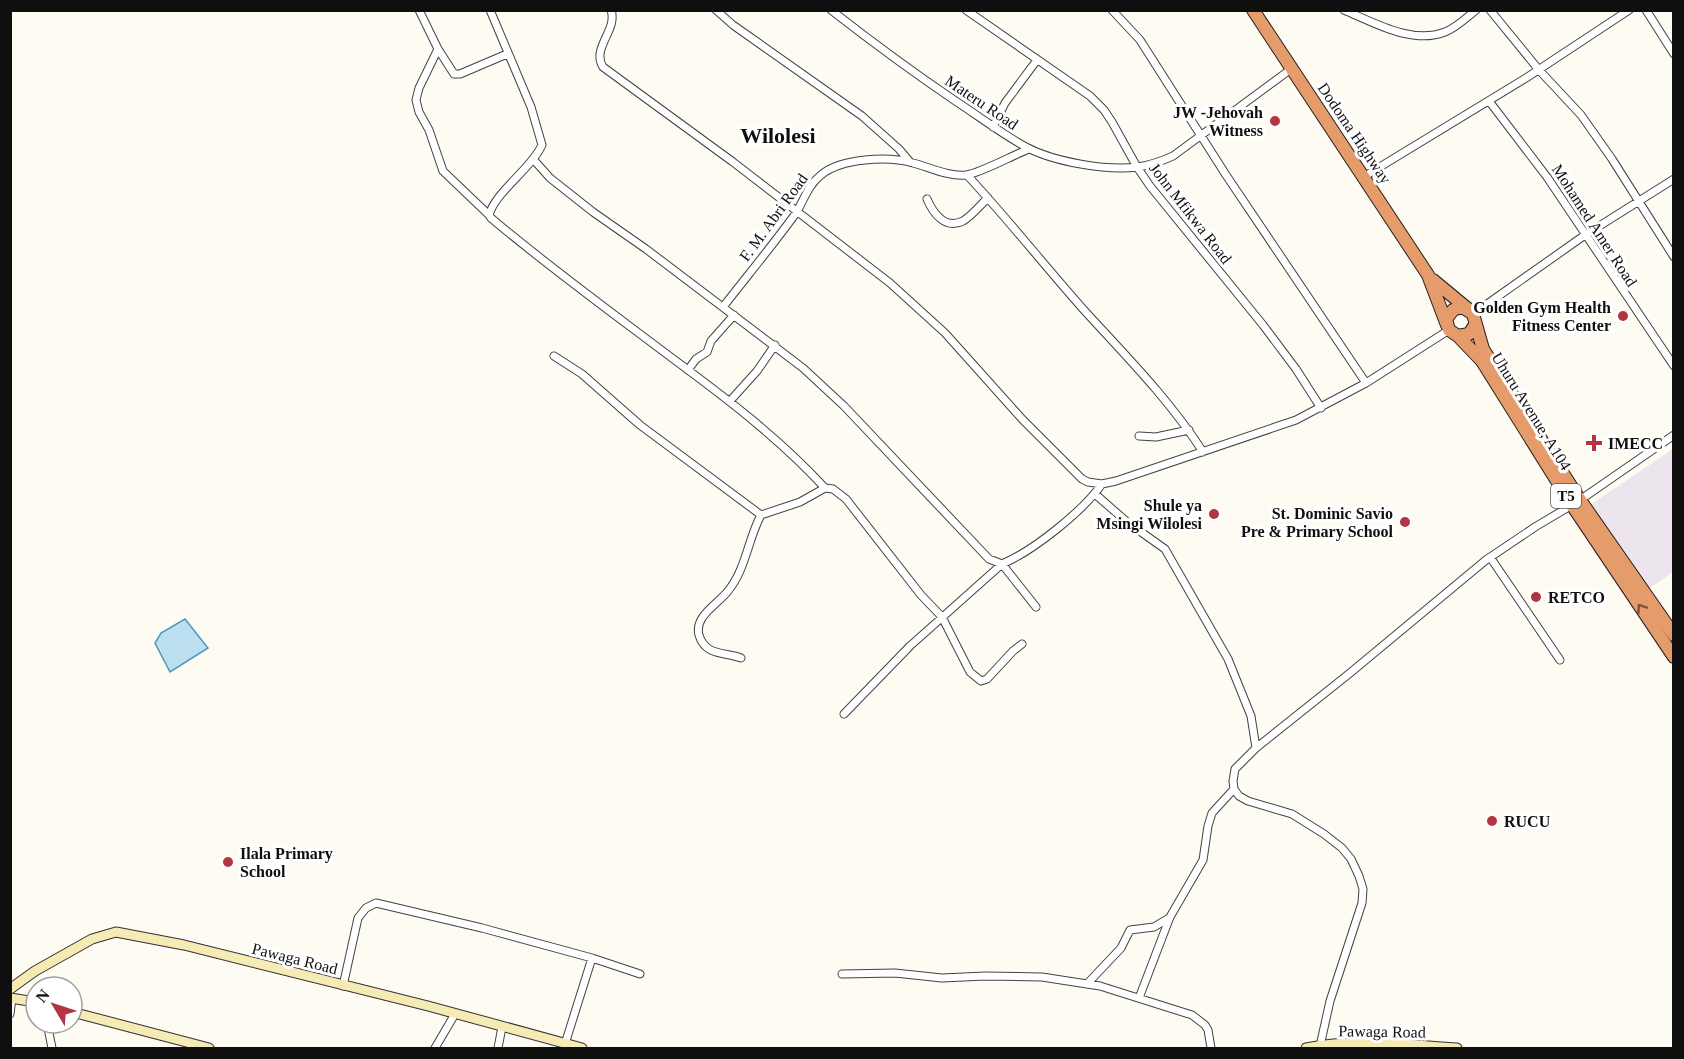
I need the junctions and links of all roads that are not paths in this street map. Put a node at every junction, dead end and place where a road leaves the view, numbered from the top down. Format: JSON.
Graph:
{"nodes":[{"id":1,"x":418,"y":10,"type":"edge"},
{"id":2,"x":490,"y":10,"type":"edge"},
{"id":3,"x":611,"y":10,"type":"edge"},
{"id":4,"x":716,"y":10,"type":"edge"},
{"id":5,"x":831,"y":10,"type":"edge"},
{"id":6,"x":966,"y":10,"type":"edge"},
{"id":7,"x":1112,"y":10,"type":"edge"},
{"id":8,"x":1253,"y":10,"type":"edge"},
{"id":9,"x":1344,"y":10,"type":"edge"},
{"id":10,"x":1476,"y":10,"type":"edge"},
{"id":11,"x":1490,"y":10,"type":"edge"},
{"id":12,"x":1629,"y":10,"type":"edge"},
{"id":13,"x":1646,"y":10,"type":"edge"},
{"id":14,"x":438,"y":49,"type":"junction"},
{"id":15,"x":507,"y":54,"type":"junction"},
{"id":16,"x":1674,"y":54,"type":"edge"},
{"id":17,"x":1037,"y":60,"type":"junction"},
{"id":18,"x":1291,"y":69,"type":"junction"},
{"id":19,"x":1539,"y":70,"type":"junction"},
{"id":20,"x":1489,"y":101,"type":"junction"},
{"id":21,"x":993,"y":127,"type":"junction"},
{"id":22,"x":1202,"y":135,"type":"junction"},
{"id":23,"x":1029,"y":148,"type":"junction"},
{"id":24,"x":533,"y":159,"type":"junction"},
{"id":25,"x":910,"y":162,"type":"junction"},
{"id":26,"x":1137,"y":167,"type":"junction"},
{"id":27,"x":966,"y":175,"type":"junction"},
{"id":28,"x":1365,"y":176,"type":"junction"},
{"id":29,"x":1674,"y":179,"type":"edge"},
{"id":30,"x":987,"y":198,"type":"junction"},
{"id":31,"x":927,"y":199,"type":"dead end"},
{"id":32,"x":1638,"y":201,"type":"junction"},
{"id":33,"x":797,"y":212,"type":"junction"},
{"id":34,"x":489,"y":215,"type":"junction"},
{"id":35,"x":1585,"y":235,"type":"junction"},
{"id":36,"x":1674,"y":257,"type":"edge"},
{"id":37,"x":1428,"y":274,"type":"junction"},
{"id":38,"x":723,"y":307,"type":"junction"},
{"id":39,"x":734,"y":315,"type":"junction"},
{"id":40,"x":1472,"y":316,"type":"junction"},
{"id":41,"x":1451,"y":330,"type":"junction"},
{"id":42,"x":775,"y":345,"type":"junction"},
{"id":43,"x":554,"y":356,"type":"dead end"},
{"id":44,"x":1674,"y":366,"type":"edge"},
{"id":45,"x":688,"y":370,"type":"junction"},
{"id":46,"x":1366,"y":383,"type":"junction"},
{"id":47,"x":730,"y":401,"type":"junction"},
{"id":48,"x":1321,"y":408,"type":"junction"},
{"id":49,"x":1189,"y":430,"type":"junction"},
{"id":50,"x":1674,"y":435,"type":"edge"},
{"id":51,"x":1139,"y":436,"type":"dead end"},
{"id":52,"x":1203,"y":452,"type":"junction"},
{"id":53,"x":1102,"y":484,"type":"junction"},
{"id":54,"x":825,"y":488,"type":"junction"},
{"id":55,"x":1095,"y":494,"type":"junction"},
{"id":56,"x":1576,"y":502,"type":"junction"},
{"id":57,"x":761,"y":515,"type":"junction"},
{"id":58,"x":1490,"y":557,"type":"junction"},
{"id":59,"x":1002,"y":564,"type":"junction"},
{"id":60,"x":1036,"y":607,"type":"dead end"},
{"id":61,"x":942,"y":617,"type":"junction"},
{"id":62,"x":1674,"y":635,"type":"edge"},
{"id":63,"x":1022,"y":644,"type":"dead end"},
{"id":64,"x":1674,"y":657,"type":"edge"},
{"id":65,"x":741,"y":658,"type":"dead end"},
{"id":66,"x":1560,"y":660,"type":"dead end"},
{"id":67,"x":844,"y":714,"type":"dead end"},
{"id":68,"x":1256,"y":748,"type":"junction"},
{"id":69,"x":1234,"y":789,"type":"junction"},
{"id":70,"x":1170,"y":917,"type":"junction"},
{"id":71,"x":592,"y":958,"type":"junction"},
{"id":72,"x":640,"y":974,"type":"dead end"},
{"id":73,"x":842,"y":974,"type":"dead end"},
{"id":74,"x":1087,"y":984,"type":"junction"},
{"id":75,"x":343,"y":986,"type":"junction"},
{"id":76,"x":11,"y":995,"type":"edge"},
{"id":77,"x":1138,"y":998,"type":"junction"},
{"id":78,"x":10,"y":1014,"type":"edge"},
{"id":79,"x":455,"y":1014,"type":"junction"},
{"id":80,"x":84,"y":1015,"type":"edge"},
{"id":81,"x":502,"y":1027,"type":"junction"},
{"id":82,"x":565,"y":1044,"type":"junction"},
{"id":83,"x":1320,"y":1046,"type":"junction"},
{"id":84,"x":209,"y":1048,"type":"edge"},
{"id":85,"x":435,"y":1048,"type":"edge"},
{"id":86,"x":498,"y":1048,"type":"edge"},
{"id":87,"x":582,"y":1048,"type":"edge"},
{"id":88,"x":1211,"y":1048,"type":"edge"},
{"id":89,"x":1306,"y":1048,"type":"edge"},
{"id":90,"x":1457,"y":1048,"type":"edge"}],
"edges":[{"from":1,"to":14,"type":"street"},
{"from":2,"to":15,"type":"street"},
{"from":3,"to":33,"type":"street"},
{"from":4,"to":25,"type":"street"},
{"from":5,"to":21,"type":"street","name":"Materu Road"},
{"from":6,"to":17,"type":"street","name":"John Mfikwa Road"},
{"from":7,"to":22,"type":"street"},
{"from":8,"to":18,"type":"highway","name":"Dodoma Highway","number":"T5"},
{"from":9,"to":10,"type":"street"},
{"from":11,"to":19,"type":"street"},
{"from":12,"to":19,"type":"street"},
{"from":13,"to":16,"type":"street"},
{"from":14,"to":15,"type":"street"},
{"from":14,"to":34,"type":"street"},
{"from":15,"to":24,"type":"street"},
{"from":17,"to":21,"type":"street"},
{"from":17,"to":26,"type":"street","name":"John Mfikwa Road"},
{"from":18,"to":22,"type":"street"},
{"from":18,"to":28,"type":"highway","name":"Dodoma Highway","number":"T5"},
{"from":19,"to":20,"type":"street"},
{"from":19,"to":32,"type":"street"},
{"from":20,"to":28,"type":"street"},
{"from":20,"to":35,"type":"street","name":"Mohamed Amer Road"},
{"from":21,"to":23,"type":"street","name":"Materu Road"},
{"from":22,"to":26,"type":"street"},
{"from":22,"to":46,"type":"street"},
{"from":23,"to":26,"type":"street","name":"Materu Road"},
{"from":23,"to":27,"type":"street"},
{"from":24,"to":34,"type":"street"},
{"from":24,"to":38,"type":"street"},
{"from":25,"to":27,"type":"street","name":"F. M. Abri Road"},
{"from":25,"to":33,"type":"street","name":"F. M. Abri Road"},
{"from":26,"to":48,"type":"street","name":"John Mfikwa Road"},
{"from":27,"to":30,"type":"street"},
{"from":28,"to":37,"type":"highway","name":"Dodoma Highway","number":"T5"},
{"from":29,"to":32,"type":"street"},
{"from":30,"to":31,"type":"street"},
{"from":30,"to":49,"type":"street"},
{"from":32,"to":35,"type":"street"},
{"from":32,"to":36,"type":"street"},
{"from":33,"to":38,"type":"street","name":"F. M. Abri Road"},
{"from":33,"to":53,"type":"street"},
{"from":34,"to":45,"type":"street"},
{"from":35,"to":40,"type":"street"},
{"from":35,"to":44,"type":"street","name":"Mohamed Amer Road"},
{"from":37,"to":40,"type":"highway","number":"T5"},
{"from":37,"to":41,"type":"highway","number":"T5"},
{"from":38,"to":39,"type":"street"},
{"from":39,"to":42,"type":"street"},
{"from":39,"to":45,"type":"street"},
{"from":40,"to":41,"type":"highway"},
{"from":40,"to":41,"type":"highway"},
{"from":40,"to":56,"type":"highway","name":"Uhuru Avenue, A104","number":"T5"},
{"from":41,"to":46,"type":"street"},
{"from":41,"to":56,"type":"highway","name":"Uhuru Avenue, A104","number":"T5"},
{"from":42,"to":47,"type":"street"},
{"from":42,"to":59,"type":"street"},
{"from":43,"to":57,"type":"street"},
{"from":45,"to":47,"type":"street"},
{"from":46,"to":48,"type":"street"},
{"from":47,"to":54,"type":"street"},
{"from":48,"to":52,"type":"street"},
{"from":49,"to":51,"type":"street"},
{"from":49,"to":52,"type":"street"},
{"from":50,"to":56,"type":"street"},
{"from":52,"to":53,"type":"street"},
{"from":53,"to":55,"type":"street"},
{"from":54,"to":57,"type":"street"},
{"from":54,"to":61,"type":"street"},
{"from":55,"to":59,"type":"street"},
{"from":55,"to":68,"type":"street"},
{"from":56,"to":58,"type":"street"},
{"from":56,"to":62,"type":"highway","name":"Uhuru Avenue, A104","number":"T5"},
{"from":64,"to":56,"type":"highway","name":"Uhuru Avenue, A104","number":"T5","one_way":true},
{"from":57,"to":65,"type":"street"},
{"from":58,"to":66,"type":"street"},
{"from":58,"to":68,"type":"street"},
{"from":59,"to":60,"type":"street"},
{"from":59,"to":61,"type":"street"},
{"from":61,"to":63,"type":"street"},
{"from":61,"to":67,"type":"street"},
{"from":68,"to":69,"type":"street"},
{"from":69,"to":70,"type":"street"},
{"from":69,"to":83,"type":"street"},
{"from":70,"to":74,"type":"street"},
{"from":70,"to":77,"type":"street"},
{"from":71,"to":72,"type":"street"},
{"from":71,"to":75,"type":"street"},
{"from":71,"to":82,"type":"street"},
{"from":73,"to":74,"type":"street"},
{"from":74,"to":77,"type":"street"},
{"from":75,"to":76,"type":"main road","name":"Pawaga Road"},
{"from":75,"to":79,"type":"main road","name":"Pawaga Road"},
{"from":76,"to":78,"type":"street"},
{"from":77,"to":88,"type":"street"},
{"from":79,"to":81,"type":"main road","name":"Pawaga Road"},
{"from":79,"to":85,"type":"street"},
{"from":80,"to":84,"type":"main road"},
{"from":81,"to":82,"type":"main road","name":"Pawaga Road"},
{"from":81,"to":86,"type":"street"},
{"from":82,"to":87,"type":"main road","name":"Pawaga Road"},
{"from":83,"to":89,"type":"main road","name":"Pawaga Road"},
{"from":83,"to":90,"type":"main road","name":"Pawaga Road"}]}
